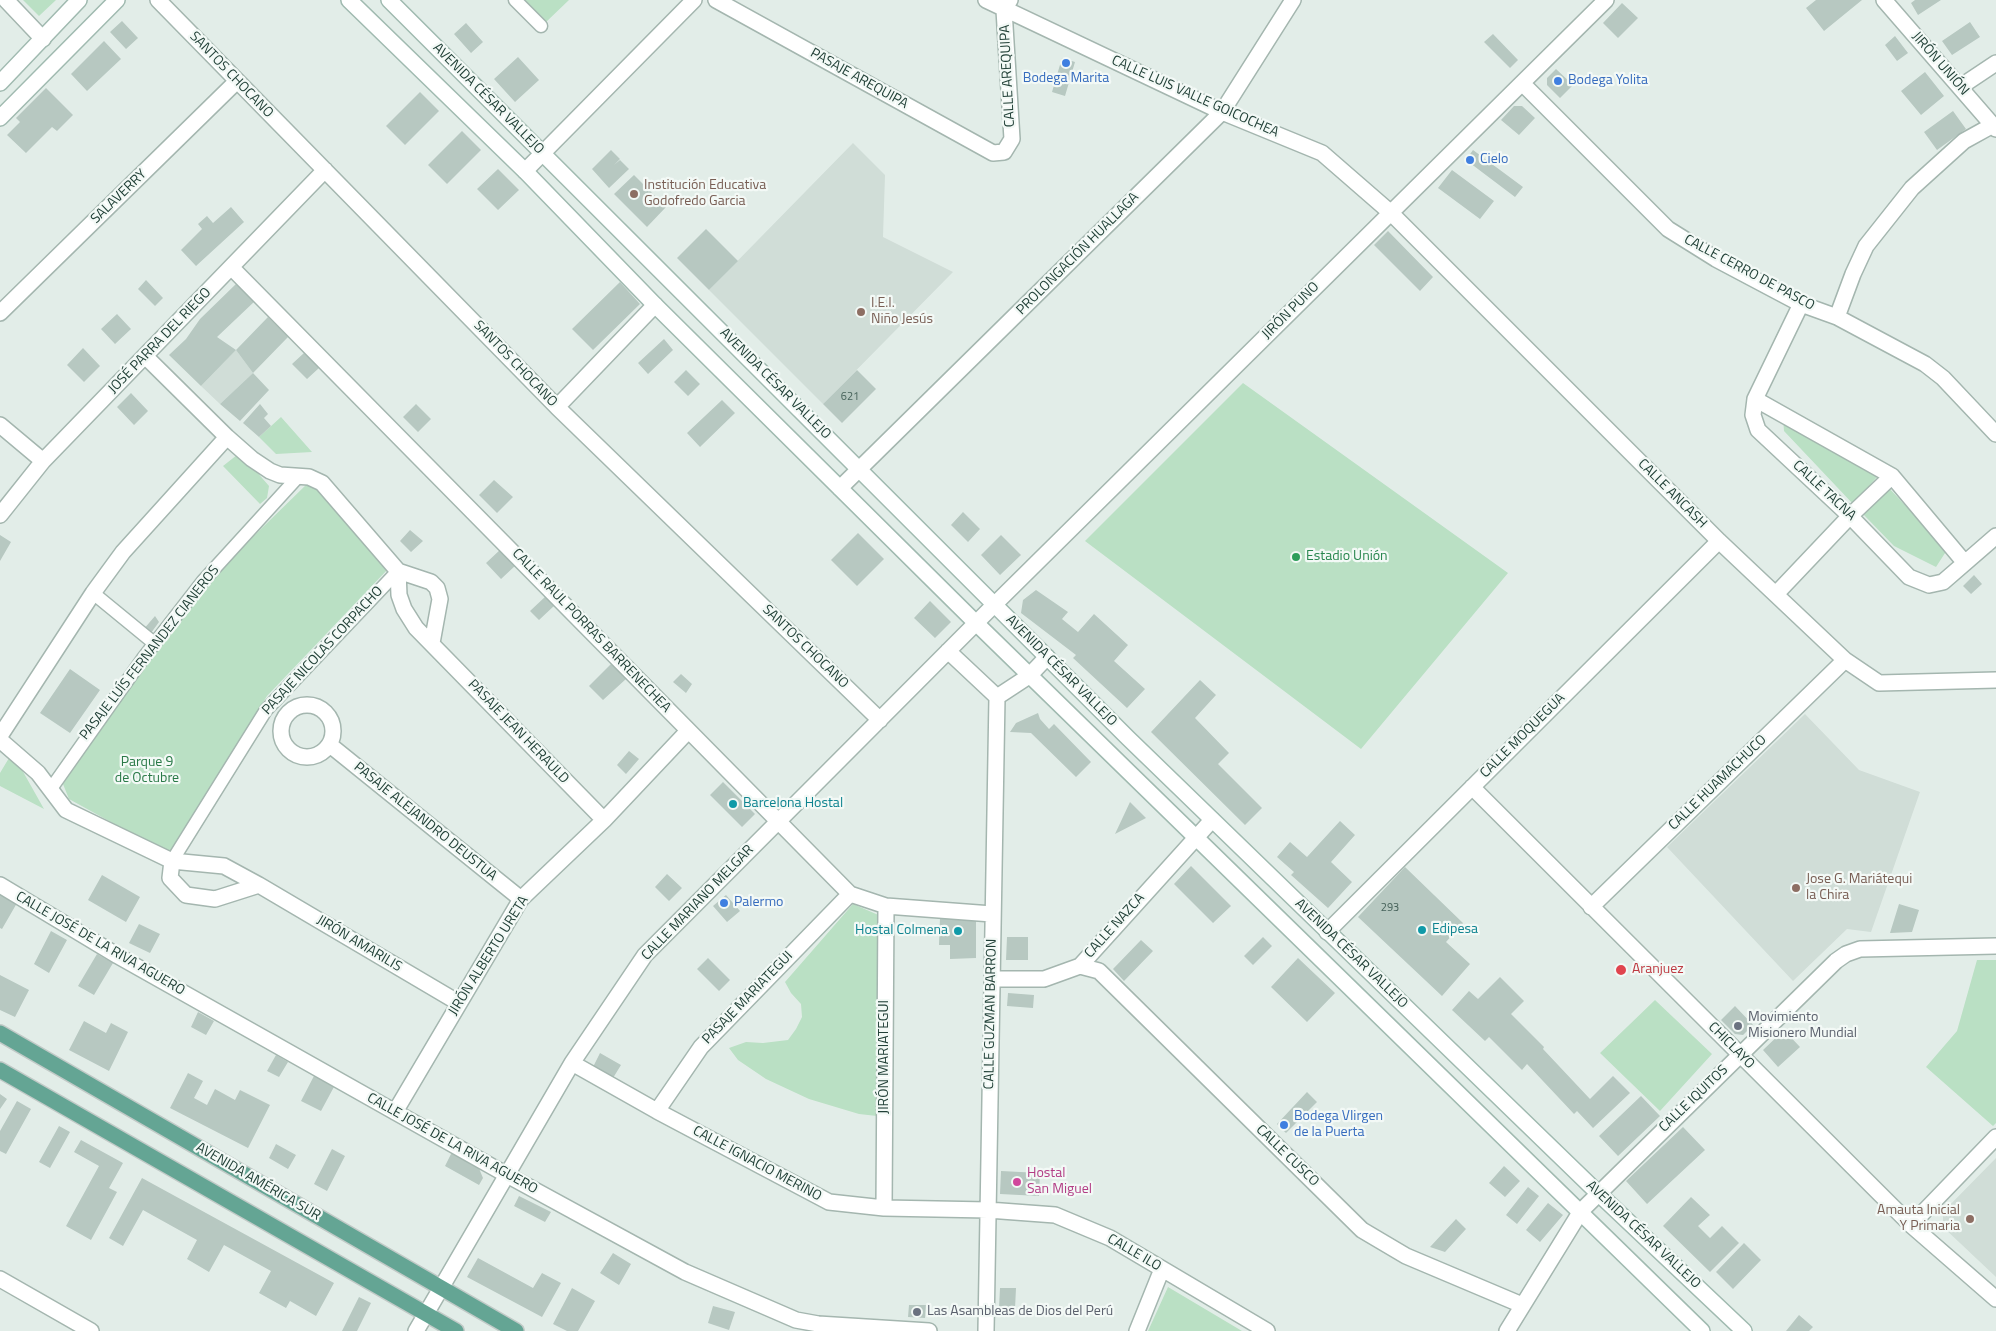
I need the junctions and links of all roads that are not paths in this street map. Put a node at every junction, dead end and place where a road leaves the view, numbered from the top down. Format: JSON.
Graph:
{"nodes":[{"id":1,"x":6,"y":0,"type":"edge"},
{"id":2,"x":79,"y":0,"type":"edge"},
{"id":3,"x":117,"y":0,"type":"edge"},
{"id":4,"x":158,"y":0,"type":"edge"},
{"id":5,"x":349,"y":0,"type":"edge"},
{"id":6,"x":389,"y":0,"type":"edge"},
{"id":7,"x":515,"y":0,"type":"edge"},
{"id":8,"x":694,"y":0,"type":"edge"},
{"id":9,"x":716,"y":0,"type":"edge"},
{"id":10,"x":986,"y":0,"type":"edge"},
{"id":11,"x":1293,"y":0,"type":"edge"},
{"id":12,"x":1606,"y":0,"type":"edge"},
{"id":13,"x":1884,"y":0,"type":"edge"},
{"id":14,"x":1007,"y":5,"type":"edge"},
{"id":15,"x":541,"y":26,"type":"dead end"},
{"id":16,"x":43,"y":39,"type":"junction"},
{"id":17,"x":1996,"y":62,"type":"edge"},
{"id":18,"x":237,"y":80,"type":"junction"},
{"id":19,"x":0,"y":83,"type":"edge"},
{"id":20,"x":1522,"y":83,"type":"junction"},
{"id":21,"x":1960,"y":86,"type":"junction"},
{"id":22,"x":1222,"y":112,"type":"junction"},
{"id":23,"x":0,"y":118,"type":"edge"},
{"id":24,"x":1994,"y":127,"type":"edge"},
{"id":25,"x":1004,"y":152,"type":"joint"},
{"id":26,"x":542,"y":154,"type":"junction"},
{"id":27,"x":325,"y":170,"type":"junction"},
{"id":28,"x":525,"y":171,"type":"junction"},
{"id":29,"x":1391,"y":212,"type":"junction"},
{"id":30,"x":231,"y":267,"type":"junction"},
{"id":31,"x":1802,"y":304,"type":"junction"},
{"id":32,"x":655,"y":305,"type":"junction"},
{"id":33,"x":0,"y":313,"type":"edge"},
{"id":34,"x":1837,"y":318,"type":"junction"},
{"id":35,"x":146,"y":357,"type":"junction"},
{"id":36,"x":1755,"y":399,"type":"junction"},
{"id":37,"x":557,"y":407,"type":"junction"},
{"id":38,"x":0,"y":425,"type":"edge"},
{"id":39,"x":1996,"y":434,"type":"edge"},
{"id":40,"x":227,"y":437,"type":"junction"},
{"id":41,"x":43,"y":461,"type":"junction"},
{"id":42,"x":859,"y":470,"type":"junction"},
{"id":43,"x":1892,"y":476,"type":"junction"},
{"id":44,"x":297,"y":478,"type":"junction"},
{"id":45,"x":840,"y":488,"type":"junction"},
{"id":46,"x":0,"y":515,"type":"edge"},
{"id":47,"x":1850,"y":516,"type":"junction"},
{"id":48,"x":1996,"y":536,"type":"edge"},
{"id":49,"x":1719,"y":541,"type":"junction"},
{"id":50,"x":1965,"y":563,"type":"junction"},
{"id":51,"x":398,"y":571,"type":"junction"},
{"id":52,"x":93,"y":593,"type":"junction"},
{"id":53,"x":1776,"y":594,"type":"junction"},
{"id":54,"x":994,"y":605,"type":"junction"},
{"id":55,"x":976,"y":623,"type":"junction"},
{"id":56,"x":154,"y":643,"type":"junction"},
{"id":57,"x":432,"y":643,"type":"junction"},
{"id":58,"x":948,"y":651,"type":"junction"},
{"id":59,"x":1047,"y":657,"type":"junction"},
{"id":60,"x":1845,"y":660,"type":"junction"},
{"id":61,"x":1030,"y":676,"type":"junction"},
{"id":62,"x":1996,"y":680,"type":"edge"},
{"id":63,"x":997,"y":697,"type":"junction"},
{"id":64,"x":880,"y":720,"type":"junction"},
{"id":65,"x":688,"y":731,"type":"junction"},
{"id":66,"x":0,"y":736,"type":"edge"},
{"id":67,"x":0,"y":740,"type":"edge"},
{"id":68,"x":330,"y":745,"type":"dead end"},
{"id":69,"x":1472,"y":787,"type":"junction"},
{"id":70,"x":50,"y":790,"type":"junction"},
{"id":71,"x":604,"y":820,"type":"junction"},
{"id":72,"x":1212,"y":820,"type":"junction"},
{"id":73,"x":779,"y":821,"type":"junction"},
{"id":74,"x":1196,"y":836,"type":"junction"},
{"id":75,"x":172,"y":862,"type":"junction"},
{"id":76,"x":0,"y":885,"type":"edge"},
{"id":77,"x":260,"y":885,"type":"junction"},
{"id":78,"x":850,"y":894,"type":"junction"},
{"id":79,"x":520,"y":899,"type":"junction"},
{"id":80,"x":886,"y":906,"type":"junction"},
{"id":81,"x":1591,"y":907,"type":"junction"},
{"id":82,"x":992,"y":914,"type":"junction"},
{"id":83,"x":1327,"y":932,"type":"junction"},
{"id":84,"x":1996,"y":946,"type":"edge"},
{"id":85,"x":1080,"y":966,"type":"junction"},
{"id":86,"x":1363,"y":966,"type":"junction"},
{"id":87,"x":992,"y":979,"type":"junction"},
{"id":88,"x":1347,"y":983,"type":"junction"},
{"id":89,"x":459,"y":1003,"type":"junction"},
{"id":90,"x":0,"y":1033,"type":"edge"},
{"id":91,"x":1740,"y":1054,"type":"junction"},
{"id":92,"x":572,"y":1063,"type":"junction"},
{"id":93,"x":0,"y":1070,"type":"edge"},
{"id":94,"x":657,"y":1111,"type":"junction"},
{"id":95,"x":395,"y":1112,"type":"junction"},
{"id":96,"x":1996,"y":1137,"type":"edge"},
{"id":97,"x":507,"y":1175,"type":"junction"},
{"id":98,"x":1598,"y":1192,"type":"junction"},
{"id":99,"x":884,"y":1208,"type":"junction"},
{"id":100,"x":988,"y":1210,"type":"junction"},
{"id":101,"x":1580,"y":1211,"type":"junction"},
{"id":102,"x":1911,"y":1225,"type":"junction"},
{"id":103,"x":1162,"y":1269,"type":"junction"},
{"id":104,"x":0,"y":1279,"type":"edge"},
{"id":105,"x":441,"y":1288,"type":"junction"},
{"id":106,"x":1996,"y":1299,"type":"edge"},
{"id":107,"x":1522,"y":1305,"type":"junction"},
{"id":108,"x":426,"y":1313,"type":"junction"},
{"id":109,"x":91,"y":1331,"type":"edge"},
{"id":110,"x":416,"y":1331,"type":"edge"},
{"id":111,"x":456,"y":1331,"type":"edge"},
{"id":112,"x":516,"y":1331,"type":"edge"},
{"id":113,"x":929,"y":1331,"type":"edge"},
{"id":114,"x":986,"y":1331,"type":"edge"},
{"id":115,"x":1137,"y":1331,"type":"edge"},
{"id":116,"x":1267,"y":1331,"type":"edge"},
{"id":117,"x":1507,"y":1331,"type":"edge"},
{"id":118,"x":1702,"y":1331,"type":"edge"},
{"id":119,"x":1744,"y":1331,"type":"edge"}],
"edges":[{"from":1,"to":16,"type":"street"},
{"from":2,"to":16,"type":"street"},
{"from":3,"to":23,"type":"street"},
{"from":4,"to":18,"type":"street","name":"SANTOS CHOCANO"},
{"from":5,"to":28,"type":"street","name":"AVENIDA CÉSAR VALLEJO"},
{"from":6,"to":26,"type":"street","name":"AVENIDA CÉSAR VALLEJO"},
{"from":7,"to":15,"type":"street"},
{"from":8,"to":26,"type":"street"},
{"from":9,"to":25,"type":"street","name":"PASAJE AREQUIPA"},
{"from":10,"to":14,"type":"street","name":"CALLE LUIS VALLE GOICOCHEA"},
{"from":11,"to":22,"type":"street","name":"PROLONGACIÓN HUALLAGA"},
{"from":12,"to":20,"type":"street","name":"JIRÓN PUNO"},
{"from":13,"to":21,"type":"street","name":"JIRÓN UNIÓN"},
{"from":14,"to":22,"type":"street","name":"CALLE LUIS VALLE GOICOCHEA"},
{"from":14,"to":25,"type":"street","name":"CALLE AREQUIPA"},
{"from":16,"to":19,"type":"street"},
{"from":17,"to":21,"type":"street"},
{"from":18,"to":27,"type":"street","name":"SANTOS CHOCANO"},
{"from":18,"to":33,"type":"street","name":"SALAVERRY"},
{"from":20,"to":29,"type":"street","name":"JIRÓN PUNO"},
{"from":20,"to":31,"type":"street","name":"CALLE CERRO DE PASCO"},
{"from":21,"to":24,"type":"street","name":"JIRÓN UNIÓN"},
{"from":22,"to":29,"type":"street","name":"CALLE LUIS VALLE GOICOCHEA"},
{"from":22,"to":42,"type":"street","name":"PROLONGACIÓN HUALLAGA"},
{"from":24,"to":34,"type":"street"},
{"from":26,"to":28,"type":"street"},
{"from":26,"to":42,"type":"street","name":"AVENIDA CÉSAR VALLEJO"},
{"from":27,"to":30,"type":"street","name":"JOSÉ PARRA DEL RIEGO"},
{"from":27,"to":37,"type":"street","name":"SANTOS CHOCANO"},
{"from":28,"to":32,"type":"street","name":"AVENIDA CÉSAR VALLEJO"},
{"from":29,"to":49,"type":"street","name":"CALLE ANCASH"},
{"from":29,"to":54,"type":"street","name":"JIRÓN PUNO"},
{"from":30,"to":35,"type":"street","name":"JOSÉ PARRA DEL RIEGO"},
{"from":30,"to":65,"type":"street","name":"CALLE RAUL PORRAS BARRENECHEA"},
{"from":31,"to":34,"type":"street","name":"CALLE CERRO DE PASCO"},
{"from":31,"to":36,"type":"street","name":"CALLE TACNA"},
{"from":32,"to":37,"type":"street"},
{"from":32,"to":45,"type":"street","name":"AVENIDA CÉSAR VALLEJO"},
{"from":34,"to":39,"type":"street","name":"CALLE CERRO DE PASCO"},
{"from":35,"to":40,"type":"street"},
{"from":35,"to":41,"type":"street","name":"JOSÉ PARRA DEL RIEGO"},
{"from":36,"to":43,"type":"street"},
{"from":36,"to":47,"type":"street","name":"CALLE TACNA"},
{"from":37,"to":64,"type":"street","name":"SANTOS CHOCANO"},
{"from":38,"to":41,"type":"street"},
{"from":40,"to":44,"type":"street"},
{"from":40,"to":52,"type":"street"},
{"from":41,"to":46,"type":"street","name":"JOSÉ PARRA DEL RIEGO"},
{"from":42,"to":45,"type":"street","name":"PROLONGACIÓN HUALLAGA"},
{"from":42,"to":54,"type":"street","name":"AVENIDA CÉSAR VALLEJO"},
{"from":43,"to":47,"type":"street"},
{"from":43,"to":50,"type":"street"},
{"from":44,"to":51,"type":"street"},
{"from":44,"to":56,"type":"street","name":"PASAJE LUÍS FERNANDEZ CIANEROS"},
{"from":45,"to":55,"type":"street","name":"AVENIDA CÉSAR VALLEJO"},
{"from":47,"to":50,"type":"street","name":"CALLE TACNA"},
{"from":47,"to":53,"type":"street"},
{"from":48,"to":50,"type":"street","name":"CALLE TACNA"},
{"from":49,"to":53,"type":"street","name":"CALLE ANCASH"},
{"from":49,"to":69,"type":"street","name":"CALLE MOQUEGUA"},
{"from":51,"to":57,"type":"street","name":"PASAJE JEAN HERAULD"},
{"from":51,"to":57,"type":"street"},
{"from":51,"to":75,"type":"street","name":"PASAJE NICOLAS CORPACHO"},
{"from":52,"to":56,"type":"street"},
{"from":52,"to":66,"type":"street"},
{"from":53,"to":60,"type":"street","name":"CALLE ANCASH"},
{"from":54,"to":55,"type":"street","name":"JIRÓN PUNO"},
{"from":54,"to":59,"type":"street","name":"AVENIDA CÉSAR VALLEJO"},
{"from":55,"to":58,"type":"street","name":"CALLE MARIANO MELGAR"},
{"from":55,"to":61,"type":"street","name":"AVENIDA CÉSAR VALLEJO"},
{"from":56,"to":70,"type":"street","name":"PASAJE LUÍS FERNANDEZ CIANEROS"},
{"from":57,"to":71,"type":"street","name":"PASAJE JEAN HERAULD"},
{"from":58,"to":63,"type":"street"},
{"from":58,"to":64,"type":"street","name":"CALLE MARIANO MELGAR"},
{"from":59,"to":61,"type":"street"},
{"from":59,"to":72,"type":"street","name":"AVENIDA CÉSAR VALLEJO"},
{"from":60,"to":62,"type":"street","name":"CALLE ANCASH"},
{"from":60,"to":81,"type":"street","name":"CALLE HUAMACHUCO"},
{"from":61,"to":63,"type":"street"},
{"from":61,"to":74,"type":"street","name":"AVENIDA CÉSAR VALLEJO"},
{"from":63,"to":82,"type":"street","name":"CALLE GUZMAN BARRON"},
{"from":64,"to":73,"type":"street","name":"CALLE MARIANO MELGAR"},
{"from":65,"to":71,"type":"street","name":"JIRÓN ALBERTO URETA"},
{"from":65,"to":73,"type":"street","name":"CALLE RAUL PORRAS BARRENECHEA"},
{"from":67,"to":70,"type":"street","name":"JIRÓN AMARILIS"},
{"from":68,"to":79,"type":"street","name":"PASAJE ALEJANDRO DEUSTUA"},
{"from":69,"to":81,"type":"street","name":"CHICLAYO"},
{"from":69,"to":83,"type":"street","name":"CALLE MOQUEGUA"},
{"from":70,"to":75,"type":"street","name":"JIRÓN AMARILIS"},
{"from":71,"to":79,"type":"street","name":"JIRÓN ALBERTO URETA"},
{"from":72,"to":74,"type":"street","name":"CALLE NAZCA"},
{"from":72,"to":83,"type":"street","name":"AVENIDA CÉSAR VALLEJO"},
{"from":73,"to":78,"type":"street","name":"CALLE RAUL PORRAS BARRENECHEA"},
{"from":73,"to":92,"type":"street","name":"CALLE MARIANO MELGAR"},
{"from":74,"to":85,"type":"street","name":"CALLE NAZCA"},
{"from":74,"to":88,"type":"street","name":"AVENIDA CÉSAR VALLEJO"},
{"from":75,"to":77,"type":"street","name":"JIRÓN AMARILIS"},
{"from":75,"to":77,"type":"street"},
{"from":76,"to":95,"type":"street","name":"CALLE JOSÉ DE LA RIVA AGUERO"},
{"from":77,"to":89,"type":"street","name":"JIRÓN AMARILIS"},
{"from":78,"to":80,"type":"street","name":"CALLE RAUL PORRAS BARRENECHEA"},
{"from":78,"to":94,"type":"street","name":"PASAJE MARIATEGUI"},
{"from":79,"to":89,"type":"street","name":"JIRÓN ALBERTO URETA"},
{"from":80,"to":82,"type":"street","name":"CALLE RAUL PORRAS BARRENECHEA"},
{"from":80,"to":99,"type":"street","name":"JIRÓN MARIATEGUI"},
{"from":81,"to":91,"type":"street","name":"CHICLAYO"},
{"from":82,"to":87,"type":"street","name":"CALLE GUZMAN BARRON"},
{"from":83,"to":86,"type":"street","name":"AVENIDA CÉSAR VALLEJO"},
{"from":84,"to":91,"type":"street","name":"CALLE IQUITOS"},
{"from":85,"to":87,"type":"street","name":"CALLE NAZCA"},
{"from":85,"to":107,"type":"street","name":"CALLE CUSCO"},
{"from":86,"to":88,"type":"street"},
{"from":86,"to":98,"type":"street","name":"AVENIDA CÉSAR VALLEJO"},
{"from":87,"to":100,"type":"street","name":"CALLE GUZMAN BARRON"},
{"from":88,"to":101,"type":"street","name":"AVENIDA CÉSAR VALLEJO"},
{"from":89,"to":95,"type":"street","name":"JIRÓN ALBERTO URETA"},
{"from":90,"to":105,"type":"main road","name":"AVENIDA AMÉRICA SUR"},
{"from":91,"to":98,"type":"street","name":"CALLE IQUITOS"},
{"from":91,"to":102,"type":"street","name":"CHICLAYO"},
{"from":92,"to":94,"type":"street","name":"CALLE IGNACIO MERINO"},
{"from":92,"to":97,"type":"street","name":"CALLE MARIANO MELGAR"},
{"from":93,"to":108,"type":"main road"},
{"from":94,"to":99,"type":"street","name":"CALLE IGNACIO MERINO"},
{"from":95,"to":97,"type":"street","name":"CALLE JOSÉ DE LA RIVA AGUERO"},
{"from":96,"to":102,"type":"street"},
{"from":97,"to":105,"type":"street","name":"CALLE MARIANO MELGAR"},
{"from":97,"to":113,"type":"street","name":"CALLE JOSÉ DE LA RIVA AGUERO"},
{"from":98,"to":101,"type":"street","name":"CALLE IQUITOS"},
{"from":98,"to":119,"type":"street","name":"AVENIDA CÉSAR VALLEJO"},
{"from":99,"to":100,"type":"street","name":"CALLE IGNACIO MERINO"},
{"from":100,"to":103,"type":"street","name":"CALLE ILO"},
{"from":100,"to":114,"type":"street","name":"CALLE GUZMAN BARRON"},
{"from":101,"to":107,"type":"street","name":"CALLE IQUITOS"},
{"from":101,"to":118,"type":"street","name":"AVENIDA CÉSAR VALLEJO"},
{"from":102,"to":106,"type":"street","name":"CHICLAYO"},
{"from":103,"to":115,"type":"street"},
{"from":103,"to":116,"type":"street","name":"CALLE ILO"},
{"from":104,"to":109,"type":"street"},
{"from":105,"to":108,"type":"street","name":"CALLE MARIANO MELGAR"},
{"from":105,"to":112,"type":"main road","name":"AVENIDA AMÉRICA SUR"},
{"from":107,"to":117,"type":"street","name":"CALLE IQUITOS"},
{"from":108,"to":110,"type":"street","name":"CALLE MARIANO MELGAR"},
{"from":108,"to":111,"type":"main road"}]}
